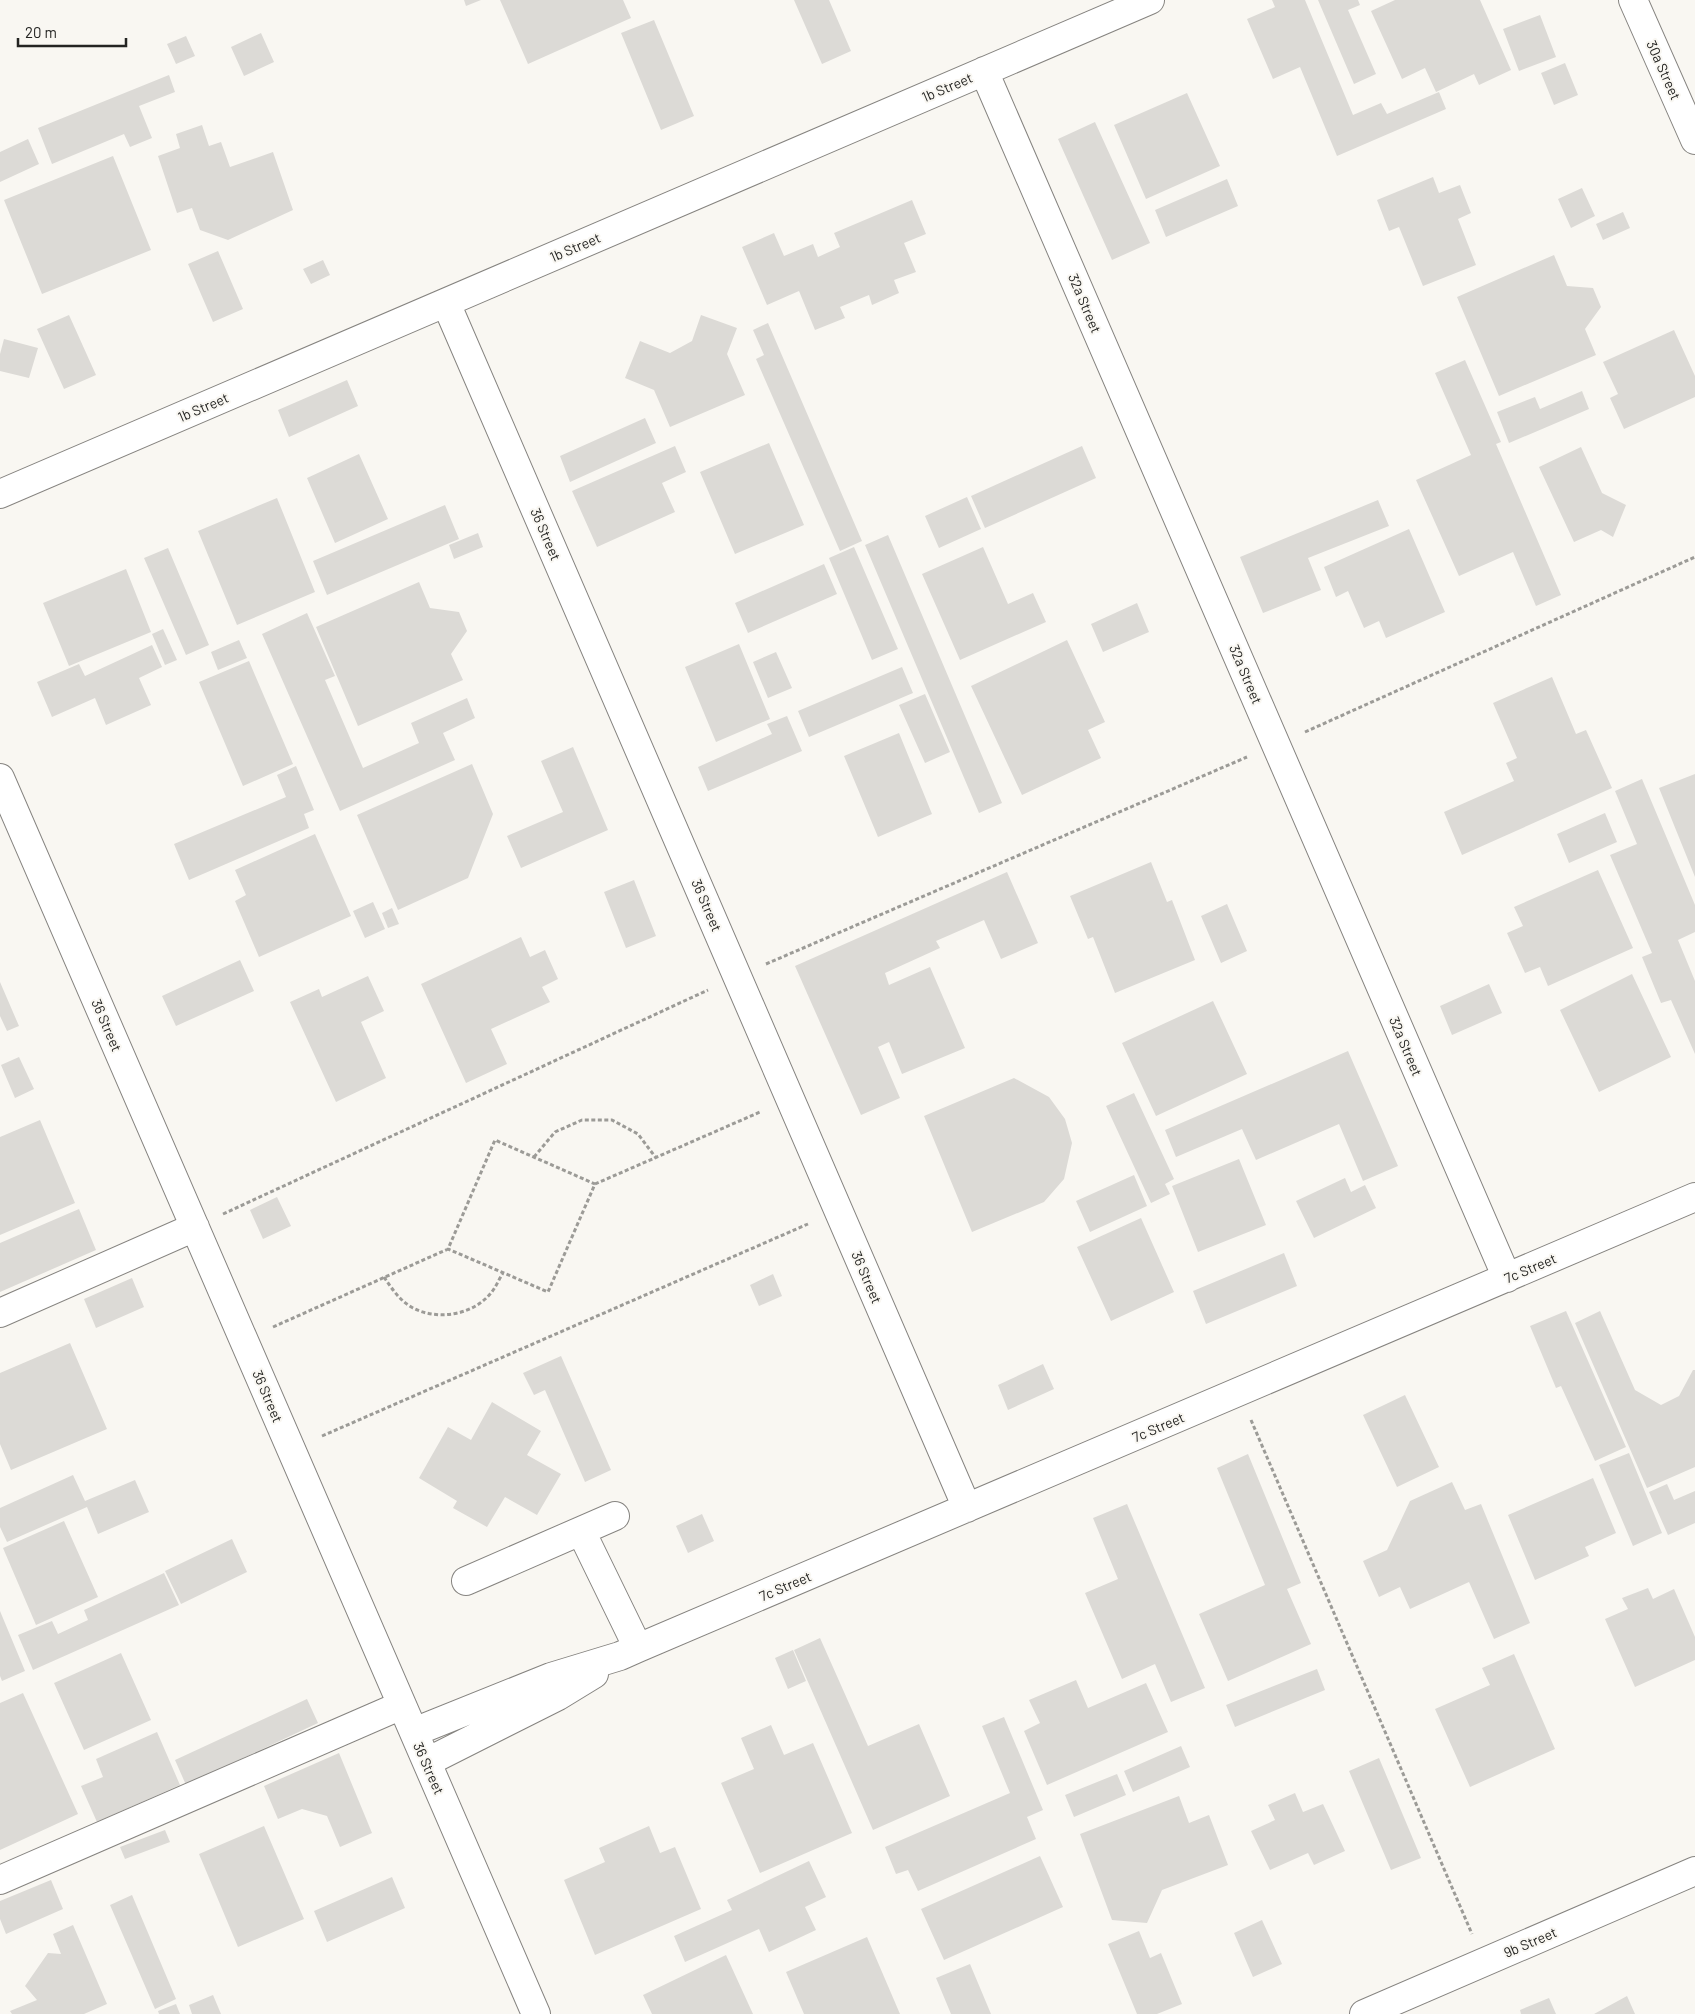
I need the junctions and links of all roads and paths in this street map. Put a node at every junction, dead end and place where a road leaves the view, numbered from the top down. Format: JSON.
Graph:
{"nodes":[{"id":1,"x":1150,"y":0,"type":"edge"},
{"id":2,"x":1633,"y":0,"type":"edge"},
{"id":3,"x":984,"y":71,"type":"junction"},
{"id":4,"x":1695,"y":140,"type":"edge"},
{"id":5,"x":446,"y":303,"type":"junction"},
{"id":6,"x":0,"y":494,"type":"edge"},
{"id":7,"x":1695,"y":558,"type":"edge"},
{"id":8,"x":1276,"y":745,"type":"junction"},
{"id":9,"x":0,"y":778,"type":"edge"},
{"id":10,"x":737,"y":976,"type":"junction"},
{"id":11,"x":790,"y":1099,"type":"junction"},
{"id":12,"x":534,"y":1157,"type":"junction"},
{"id":13,"x":656,"y":1158,"type":"junction"},
{"id":14,"x":595,"y":1184,"type":"junction"},
{"id":15,"x":1695,"y":1197,"type":"edge"},
{"id":16,"x":838,"y":1210,"type":"junction"},
{"id":17,"x":195,"y":1227,"type":"junction"},
{"id":18,"x":448,"y":1249,"type":"junction"},
{"id":19,"x":503,"y":1273,"type":"junction"},
{"id":20,"x":384,"y":1278,"type":"junction"},
{"id":21,"x":1507,"y":1278,"type":"junction"},
{"id":22,"x":0,"y":1313,"type":"edge"},
{"id":23,"x":244,"y":1340,"type":"junction"},
{"id":24,"x":1239,"y":1392,"type":"junction"},
{"id":25,"x":291,"y":1449,"type":"junction"},
{"id":26,"x":967,"y":1508,"type":"junction"},
{"id":27,"x":615,"y":1516,"type":"dead end"},
{"id":28,"x":581,"y":1531,"type":"junction"},
{"id":29,"x":466,"y":1581,"type":"dead end"},
{"id":30,"x":629,"y":1652,"type":"junction"},
{"id":31,"x":402,"y":1705,"type":"junction"},
{"id":32,"x":414,"y":1732,"type":"junction"},
{"id":33,"x":427,"y":1762,"type":"junction"},
{"id":34,"x":1695,"y":1871,"type":"edge"},
{"id":35,"x":0,"y":1880,"type":"edge"},
{"id":36,"x":1484,"y":1962,"type":"junction"},
{"id":37,"x":536,"y":2014,"type":"edge"},
{"id":38,"x":1364,"y":2014,"type":"edge"}],
"edges":[{"from":1,"to":3,"type":"street","name":"1b Street"},
{"from":2,"to":4,"type":"street","name":"30a Street"},
{"from":3,"to":5,"type":"street","name":"1b Street"},
{"from":3,"to":8,"type":"street","name":"32a Street"},
{"from":5,"to":6,"type":"street","name":"1b Street"},
{"from":5,"to":10,"type":"street","name":"36 Street"},
{"from":7,"to":8,"type":"path"},
{"from":8,"to":10,"type":"path"},
{"from":8,"to":21,"type":"street","name":"32a Street"},
{"from":9,"to":17,"type":"street","name":"36 Street"},
{"from":10,"to":11,"type":"street","name":"36 Street"},
{"from":10,"to":17,"type":"path"},
{"from":11,"to":13,"type":"path"},
{"from":11,"to":16,"type":"street","name":"36 Street"},
{"from":12,"to":13,"type":"path"},
{"from":12,"to":14,"type":"path"},
{"from":12,"to":18,"type":"path"},
{"from":13,"to":14,"type":"path"},
{"from":14,"to":19,"type":"path"},
{"from":15,"to":21,"type":"street","name":"7c Street"},
{"from":16,"to":25,"type":"path"},
{"from":16,"to":26,"type":"street","name":"36 Street"},
{"from":17,"to":22,"type":"street"},
{"from":17,"to":23,"type":"street","name":"36 Street"},
{"from":18,"to":19,"type":"path"},
{"from":18,"to":20,"type":"path"},
{"from":19,"to":20,"type":"path"},
{"from":20,"to":23,"type":"path"},
{"from":21,"to":24,"type":"street","name":"7c Street"},
{"from":23,"to":25,"type":"street","name":"36 Street"},
{"from":24,"to":26,"type":"street","name":"7c Street"},
{"from":24,"to":36,"type":"path"},
{"from":25,"to":31,"type":"street","name":"36 Street"},
{"from":26,"to":30,"type":"street","name":"7c Street"},
{"from":27,"to":28,"type":"street"},
{"from":28,"to":29,"type":"street"},
{"from":28,"to":30,"type":"street"},
{"from":30,"to":32,"type":"street","name":"7c Street"},
{"from":30,"to":33,"type":"street","name":"7c Street"},
{"from":31,"to":32,"type":"street","name":"36 Street"},
{"from":31,"to":35,"type":"street"},
{"from":32,"to":33,"type":"street","name":"36 Street"},
{"from":33,"to":37,"type":"street","name":"36 Street"},
{"from":34,"to":36,"type":"street","name":"9b Street"},
{"from":36,"to":38,"type":"street","name":"9b Street"}]}
